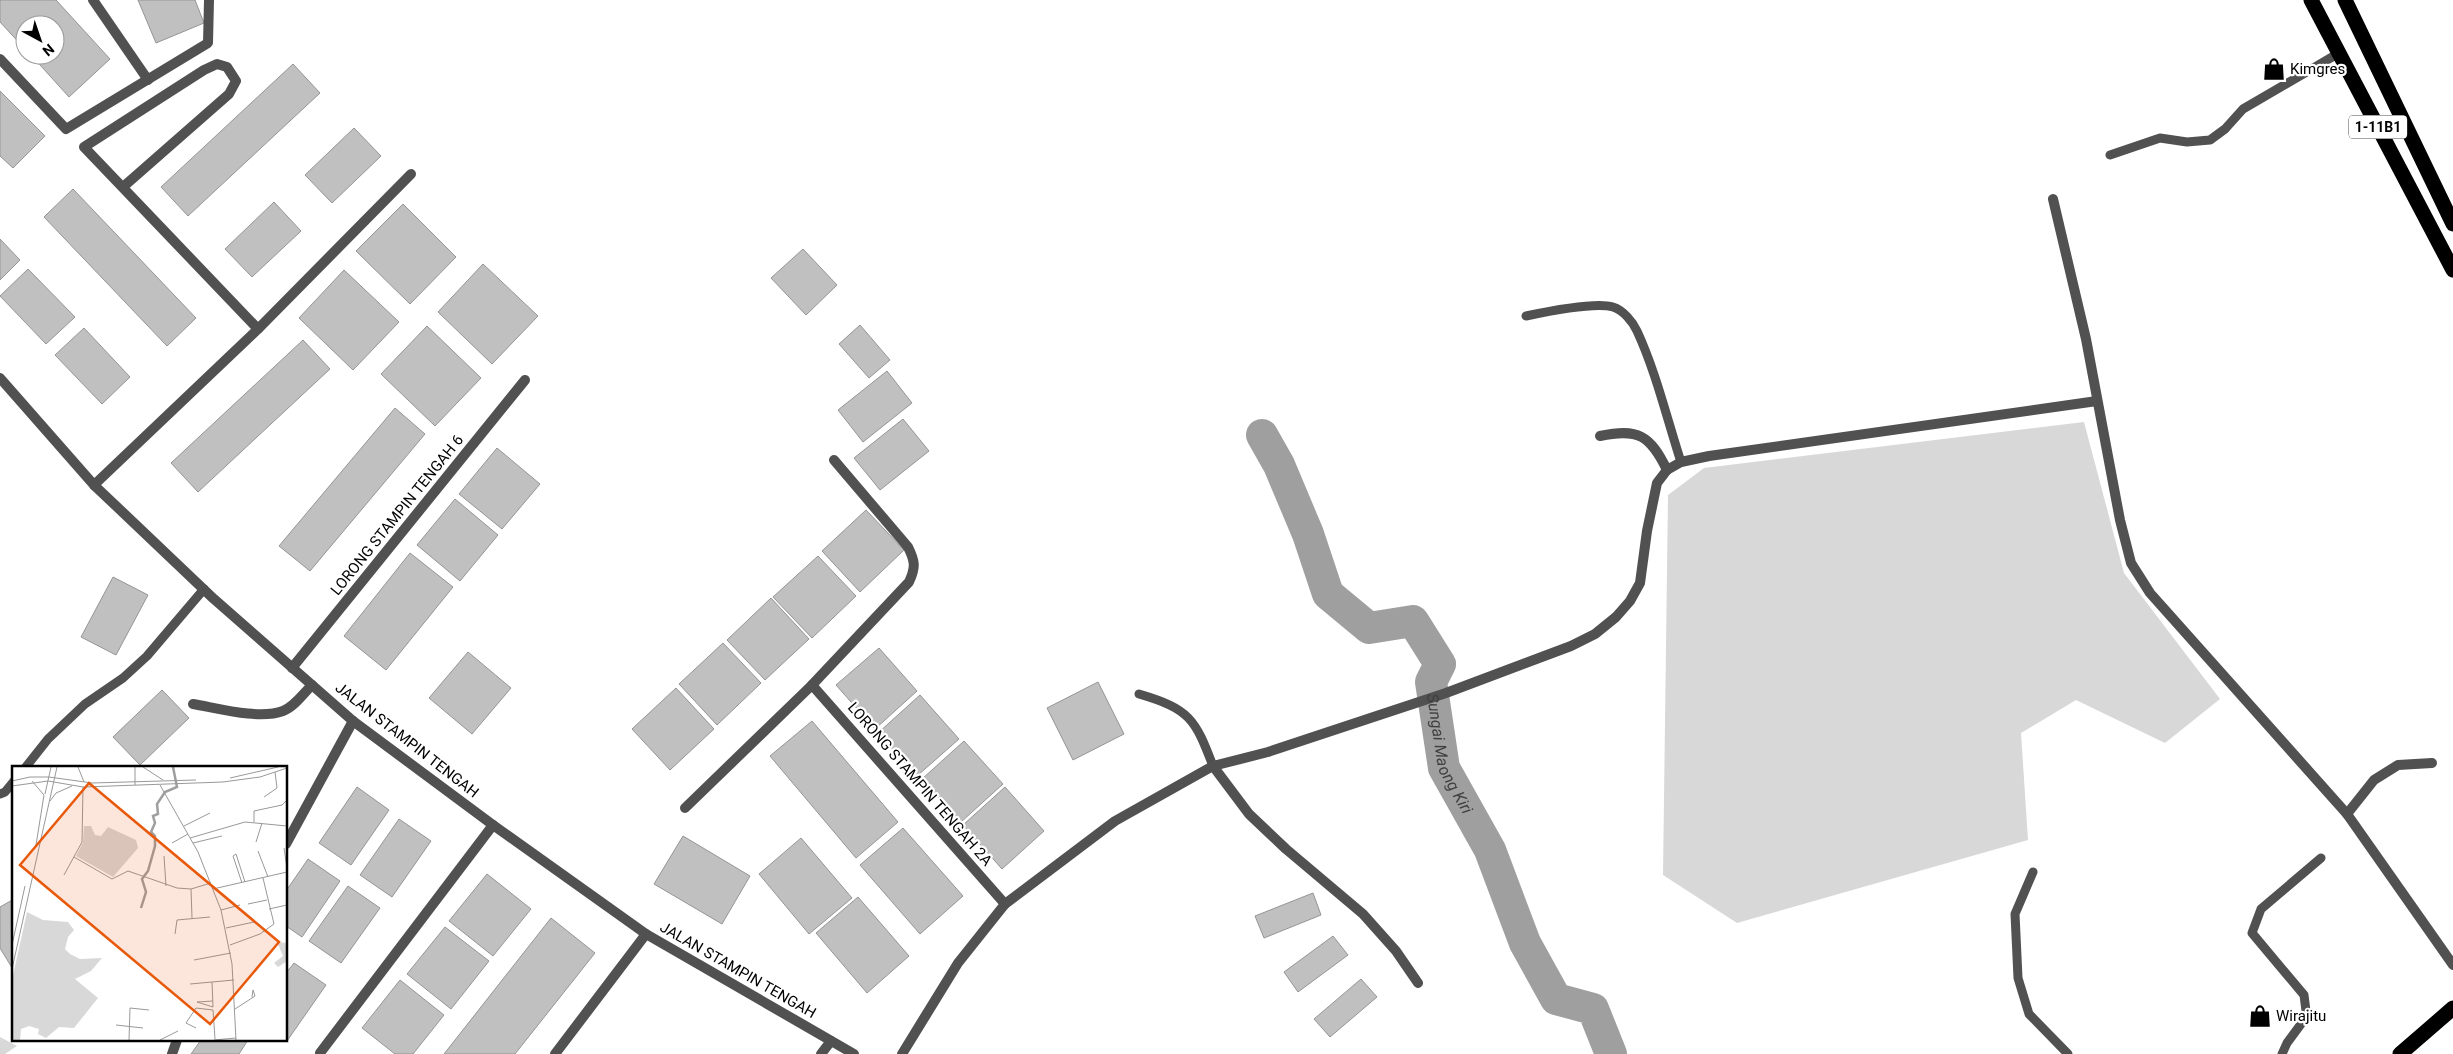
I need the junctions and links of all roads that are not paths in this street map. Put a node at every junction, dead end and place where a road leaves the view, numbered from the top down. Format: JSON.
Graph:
{"nodes":[{"id":1,"x":93,"y":0,"type":"edge"},
{"id":2,"x":209,"y":0,"type":"edge"},
{"id":3,"x":2311,"y":0,"type":"edge"},
{"id":4,"x":2345,"y":0,"type":"edge"},
{"id":5,"x":2339,"y":53,"type":"junction"},
{"id":6,"x":0,"y":59,"type":"edge"},
{"id":7,"x":148,"y":80,"type":"junction"},
{"id":8,"x":2110,"y":155,"type":"dead end"},
{"id":9,"x":411,"y":174,"type":"dead end"},
{"id":10,"x":123,"y":187,"type":"junction"},
{"id":11,"x":2053,"y":199,"type":"dead end"},
{"id":12,"x":2453,"y":224,"type":"edge"},
{"id":13,"x":2445,"y":254,"type":"junction"},
{"id":14,"x":2453,"y":270,"type":"edge"},
{"id":15,"x":2453,"y":284,"type":"edge"},
{"id":16,"x":1526,"y":316,"type":"dead end"},
{"id":17,"x":258,"y":328,"type":"junction"},
{"id":18,"x":0,"y":378,"type":"edge"},
{"id":19,"x":525,"y":380,"type":"dead end"},
{"id":20,"x":2097,"y":401,"type":"junction"},
{"id":21,"x":1600,"y":436,"type":"dead end"},
{"id":22,"x":834,"y":460,"type":"dead end"},
{"id":23,"x":1681,"y":462,"type":"junction"},
{"id":24,"x":1667,"y":470,"type":"junction"},
{"id":25,"x":94,"y":485,"type":"junction"},
{"id":26,"x":204,"y":589,"type":"junction"},
{"id":27,"x":292,"y":668,"type":"junction"},
{"id":28,"x":312,"y":685,"type":"junction"},
{"id":29,"x":812,"y":685,"type":"junction"},
{"id":30,"x":1139,"y":694,"type":"dead end"},
{"id":31,"x":193,"y":704,"type":"dead end"},
{"id":32,"x":353,"y":721,"type":"junction"},
{"id":33,"x":2432,"y":763,"type":"dead end"},
{"id":34,"x":27,"y":766,"type":"edge"},
{"id":35,"x":1214,"y":766,"type":"junction"},
{"id":36,"x":12,"y":783,"type":"edge"},
{"id":37,"x":0,"y":794,"type":"edge"},
{"id":38,"x":685,"y":808,"type":"dead end"},
{"id":39,"x":2347,"y":814,"type":"junction"},
{"id":40,"x":493,"y":825,"type":"junction"},
{"id":41,"x":288,"y":840,"type":"edge"},
{"id":42,"x":2321,"y":858,"type":"dead end"},
{"id":43,"x":2033,"y":872,"type":"dead end"},
{"id":44,"x":1005,"y":904,"type":"junction"},
{"id":45,"x":646,"y":934,"type":"junction"},
{"id":46,"x":2453,"y":965,"type":"edge"},
{"id":47,"x":1418,"y":983,"type":"dead end"},
{"id":48,"x":2453,"y":1008,"type":"edge"},
{"id":49,"x":831,"y":1041,"type":"junction"},
{"id":50,"x":176,"y":1042,"type":"edge"},
{"id":51,"x":320,"y":1053,"type":"edge"},
{"id":52,"x":172,"y":1054,"type":"edge"},
{"id":53,"x":555,"y":1054,"type":"edge"},
{"id":54,"x":821,"y":1054,"type":"edge"},
{"id":55,"x":854,"y":1054,"type":"edge"},
{"id":56,"x":902,"y":1054,"type":"edge"},
{"id":57,"x":2068,"y":1054,"type":"edge"},
{"id":58,"x":2282,"y":1054,"type":"edge"},
{"id":59,"x":2400,"y":1054,"type":"edge"}],
"edges":[{"from":1,"to":7,"type":"street"},
{"from":2,"to":7,"type":"street"},
{"from":3,"to":5,"type":"highway","number":"1-11B1"},
{"from":4,"to":12,"type":"highway"},
{"from":5,"to":8,"type":"lane"},
{"from":5,"to":13,"type":"highway","number":"1-11B1"},
{"from":6,"to":7,"type":"street"},
{"from":9,"to":17,"type":"street"},
{"from":10,"to":10,"type":"street"},
{"from":10,"to":17,"type":"street"},
{"from":11,"to":20,"type":"street"},
{"from":13,"to":14,"type":"highway","number":"1-11B1"},
{"from":13,"to":15,"type":"highway"},
{"from":16,"to":23,"type":"lane"},
{"from":17,"to":25,"type":"street"},
{"from":18,"to":25,"type":"street","name":"JALAN STAMPIN TENGAH"},
{"from":19,"to":27,"type":"street","name":"LORONG STAMPIN TENGAH 6"},
{"from":20,"to":23,"type":"street"},
{"from":20,"to":39,"type":"street"},
{"from":21,"to":24,"type":"street"},
{"from":22,"to":29,"type":"street"},
{"from":23,"to":24,"type":"street"},
{"from":24,"to":35,"type":"street"},
{"from":25,"to":26,"type":"street","name":"JALAN STAMPIN TENGAH"},
{"from":26,"to":27,"type":"street","name":"JALAN STAMPIN TENGAH"},
{"from":26,"to":34,"type":"lane"},
{"from":27,"to":28,"type":"street","name":"JALAN STAMPIN TENGAH"},
{"from":28,"to":31,"type":"street"},
{"from":28,"to":32,"type":"street","name":"JALAN STAMPIN TENGAH"},
{"from":29,"to":38,"type":"street"},
{"from":29,"to":44,"type":"street","name":"LORONG STAMPIN TENGAH 2A"},
{"from":30,"to":35,"type":"lane"},
{"from":32,"to":40,"type":"street","name":"JALAN STAMPIN TENGAH"},
{"from":32,"to":41,"type":"street"},
{"from":33,"to":39,"type":"street"},
{"from":35,"to":44,"type":"street"},
{"from":35,"to":47,"type":"street"},
{"from":36,"to":37,"type":"lane"},
{"from":39,"to":46,"type":"street"},
{"from":40,"to":45,"type":"street","name":"JALAN STAMPIN TENGAH"},
{"from":40,"to":51,"type":"street"},
{"from":42,"to":58,"type":"lane"},
{"from":43,"to":57,"type":"lane"},
{"from":44,"to":56,"type":"street"},
{"from":45,"to":49,"type":"street","name":"JALAN STAMPIN TENGAH"},
{"from":45,"to":53,"type":"street"},
{"from":48,"to":59,"type":"highway"},
{"from":49,"to":54,"type":"street"},
{"from":49,"to":55,"type":"street","name":"JALAN STAMPIN TENGAH"},
{"from":50,"to":52,"type":"street"}]}
